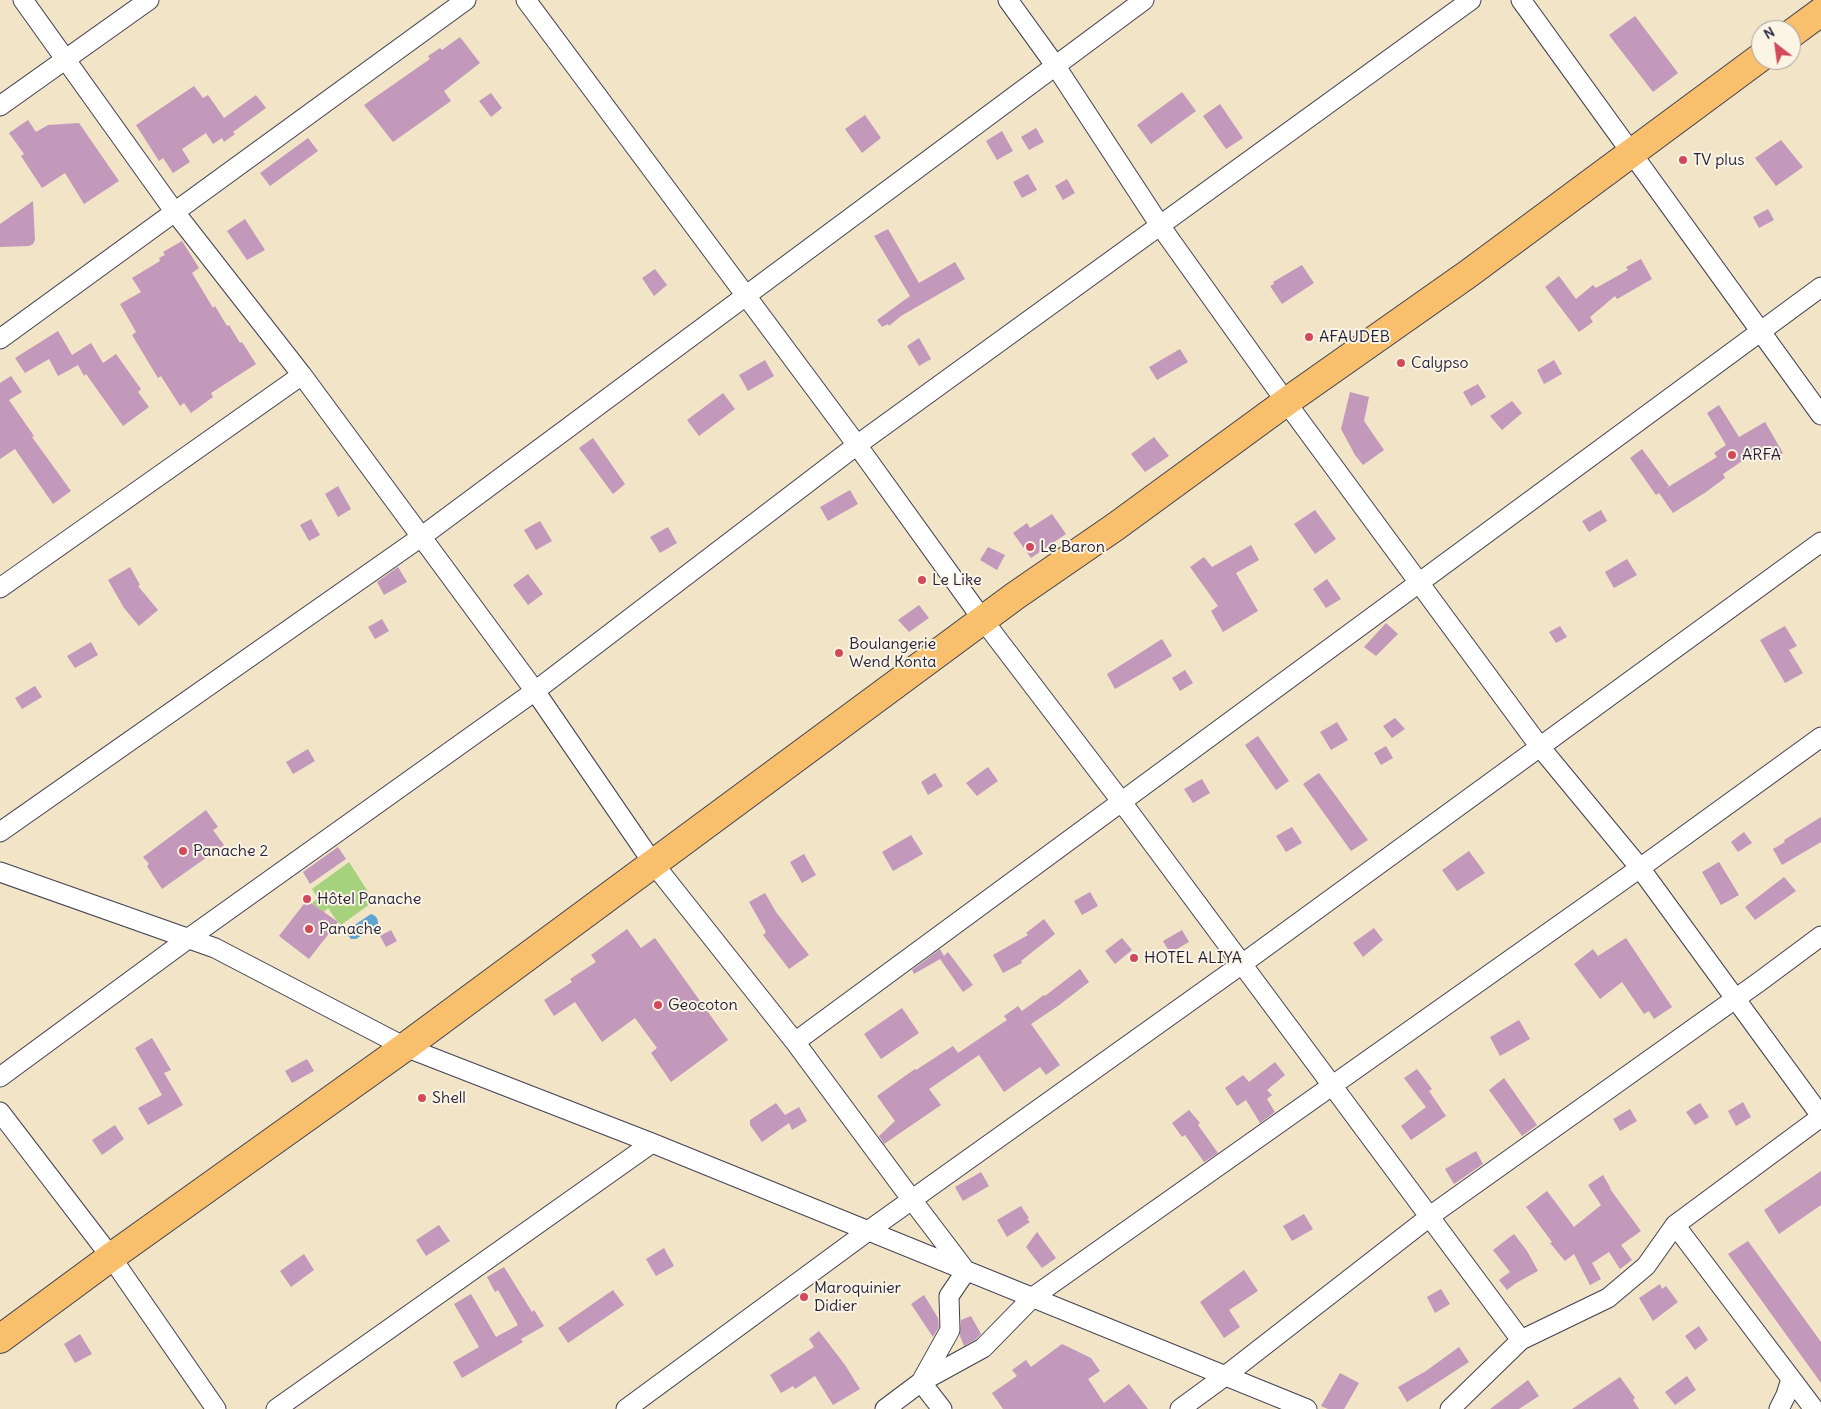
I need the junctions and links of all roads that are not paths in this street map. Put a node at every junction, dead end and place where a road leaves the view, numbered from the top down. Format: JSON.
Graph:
{"nodes":[{"id":1,"x":23,"y":0,"type":"edge"},
{"id":2,"x":149,"y":0,"type":"edge"},
{"id":3,"x":466,"y":0,"type":"edge"},
{"id":4,"x":526,"y":0,"type":"edge"},
{"id":5,"x":1008,"y":0,"type":"edge"},
{"id":6,"x":1144,"y":0,"type":"edge"},
{"id":7,"x":1471,"y":0,"type":"edge"},
{"id":8,"x":1521,"y":0,"type":"edge"},
{"id":9,"x":1821,"y":12,"type":"edge"},
{"id":10,"x":1801,"y":27,"type":"edge"},
{"id":11,"x":66,"y":60,"type":"junction"},
{"id":12,"x":1055,"y":65,"type":"junction"},
{"id":13,"x":1751,"y":65,"type":"edge"},
{"id":14,"x":0,"y":106,"type":"edge"},
{"id":15,"x":1632,"y":154,"type":"junction"},
{"id":16,"x":174,"y":211,"type":"junction"},
{"id":17,"x":1160,"y":227,"type":"junction"},
{"id":18,"x":1821,"y":287,"type":"edge"},
{"id":19,"x":746,"y":295,"type":"junction"},
{"id":20,"x":1760,"y":331,"type":"junction"},
{"id":21,"x":0,"y":339,"type":"edge"},
{"id":22,"x":302,"y":375,"type":"junction"},
{"id":23,"x":1286,"y":402,"type":"junction"},
{"id":24,"x":1821,"y":415,"type":"edge"},
{"id":25,"x":857,"y":445,"type":"junction"},
{"id":26,"x":421,"y":537,"type":"junction"},
{"id":27,"x":1821,"y":542,"type":"edge"},
{"id":28,"x":1418,"y":583,"type":"junction"},
{"id":29,"x":0,"y":588,"type":"edge"},
{"id":30,"x":982,"y":620,"type":"junction"},
{"id":31,"x":535,"y":691,"type":"junction"},
{"id":32,"x":1821,"y":737,"type":"edge"},
{"id":33,"x":1540,"y":747,"type":"junction"},
{"id":34,"x":1121,"y":801,"type":"junction"},
{"id":35,"x":0,"y":832,"type":"edge"},
{"id":36,"x":653,"y":863,"type":"junction"},
{"id":37,"x":1640,"y":868,"type":"junction"},
{"id":38,"x":0,"y":872,"type":"edge"},
{"id":39,"x":1821,"y":936,"type":"edge"},
{"id":40,"x":189,"y":938,"type":"junction"},
{"id":41,"x":1242,"y":964,"type":"junction"},
{"id":42,"x":1736,"y":999,"type":"junction"},
{"id":43,"x":794,"y":1042,"type":"junction"},
{"id":44,"x":406,"y":1047,"type":"junction"},
{"id":45,"x":0,"y":1077,"type":"edge"},
{"id":46,"x":1332,"y":1086,"type":"junction"},
{"id":47,"x":0,"y":1112,"type":"edge"},
{"id":48,"x":1821,"y":1116,"type":"edge"},
{"id":49,"x":652,"y":1143,"type":"junction"},
{"id":50,"x":912,"y":1200,"type":"junction"},
{"id":51,"x":1430,"y":1217,"type":"junction"},
{"id":52,"x":1675,"y":1225,"type":"junction"},
{"id":53,"x":868,"y":1232,"type":"junction"},
{"id":54,"x":111,"y":1257,"type":"junction"},
{"id":55,"x":966,"y":1270,"type":"junction"},
{"id":56,"x":1033,"y":1297,"type":"junction"},
{"id":57,"x":0,"y":1339,"type":"edge"},
{"id":58,"x":1521,"y":1340,"type":"junction"},
{"id":59,"x":1225,"y":1376,"type":"junction"},
{"id":60,"x":1791,"y":1379,"type":"junction"},
{"id":61,"x":921,"y":1382,"type":"junction"},
{"id":62,"x":216,"y":1409,"type":"edge"},
{"id":63,"x":276,"y":1409,"type":"edge"},
{"id":64,"x":626,"y":1409,"type":"edge"},
{"id":65,"x":885,"y":1409,"type":"edge"},
{"id":66,"x":942,"y":1409,"type":"edge"},
{"id":67,"x":1180,"y":1409,"type":"edge"},
{"id":68,"x":1306,"y":1409,"type":"edge"},
{"id":69,"x":1450,"y":1409,"type":"edge"},
{"id":70,"x":1778,"y":1409,"type":"edge"},
{"id":71,"x":1814,"y":1409,"type":"edge"}],
"edges":[{"from":1,"to":11,"type":"street"},
{"from":2,"to":11,"type":"street"},
{"from":3,"to":16,"type":"street"},
{"from":4,"to":19,"type":"street"},
{"from":5,"to":12,"type":"street"},
{"from":6,"to":12,"type":"street"},
{"from":7,"to":17,"type":"street"},
{"from":8,"to":15,"type":"street"},
{"from":9,"to":10,"type":"highway"},
{"from":11,"to":14,"type":"street"},
{"from":11,"to":16,"type":"street"},
{"from":12,"to":17,"type":"street"},
{"from":12,"to":19,"type":"street"},
{"from":13,"to":15,"type":"highway"},
{"from":15,"to":20,"type":"street"},
{"from":15,"to":23,"type":"highway"},
{"from":16,"to":21,"type":"street"},
{"from":16,"to":22,"type":"street"},
{"from":17,"to":23,"type":"street"},
{"from":17,"to":25,"type":"street"},
{"from":18,"to":20,"type":"street"},
{"from":19,"to":25,"type":"street"},
{"from":19,"to":26,"type":"street"},
{"from":20,"to":24,"type":"street"},
{"from":20,"to":28,"type":"street"},
{"from":22,"to":26,"type":"street"},
{"from":22,"to":29,"type":"street"},
{"from":23,"to":28,"type":"street"},
{"from":23,"to":30,"type":"highway"},
{"from":25,"to":30,"type":"street"},
{"from":25,"to":31,"type":"street"},
{"from":26,"to":31,"type":"street"},
{"from":26,"to":35,"type":"street"},
{"from":27,"to":33,"type":"street"},
{"from":28,"to":33,"type":"street"},
{"from":28,"to":34,"type":"street"},
{"from":30,"to":34,"type":"street"},
{"from":30,"to":36,"type":"highway"},
{"from":31,"to":36,"type":"street"},
{"from":31,"to":40,"type":"street"},
{"from":32,"to":37,"type":"street"},
{"from":33,"to":37,"type":"street"},
{"from":33,"to":41,"type":"street"},
{"from":34,"to":41,"type":"street"},
{"from":34,"to":43,"type":"street"},
{"from":36,"to":43,"type":"street"},
{"from":36,"to":44,"type":"highway"},
{"from":37,"to":42,"type":"street"},
{"from":37,"to":46,"type":"street"},
{"from":38,"to":40,"type":"street"},
{"from":39,"to":42,"type":"street"},
{"from":40,"to":44,"type":"street"},
{"from":40,"to":45,"type":"street"},
{"from":41,"to":46,"type":"street"},
{"from":41,"to":50,"type":"street"},
{"from":42,"to":48,"type":"street"},
{"from":42,"to":51,"type":"street"},
{"from":43,"to":50,"type":"street"},
{"from":44,"to":49,"type":"street"},
{"from":44,"to":54,"type":"highway"},
{"from":46,"to":51,"type":"street"},
{"from":46,"to":56,"type":"street"},
{"from":47,"to":54,"type":"street"},
{"from":48,"to":52,"type":"street"},
{"from":49,"to":53,"type":"street"},
{"from":49,"to":63,"type":"street"},
{"from":50,"to":53,"type":"street"},
{"from":50,"to":55,"type":"street"},
{"from":51,"to":58,"type":"street"},
{"from":51,"to":59,"type":"street"},
{"from":52,"to":58,"type":"street"},
{"from":52,"to":60,"type":"street"},
{"from":53,"to":55,"type":"street"},
{"from":53,"to":64,"type":"street"},
{"from":54,"to":57,"type":"highway"},
{"from":54,"to":62,"type":"street"},
{"from":55,"to":56,"type":"street"},
{"from":55,"to":61,"type":"street"},
{"from":56,"to":59,"type":"street"},
{"from":56,"to":61,"type":"street"},
{"from":58,"to":69,"type":"street"},
{"from":59,"to":67,"type":"street"},
{"from":59,"to":68,"type":"street"},
{"from":60,"to":70,"type":"street"},
{"from":60,"to":71,"type":"street"},
{"from":61,"to":65,"type":"street"},
{"from":61,"to":66,"type":"street"}]}
